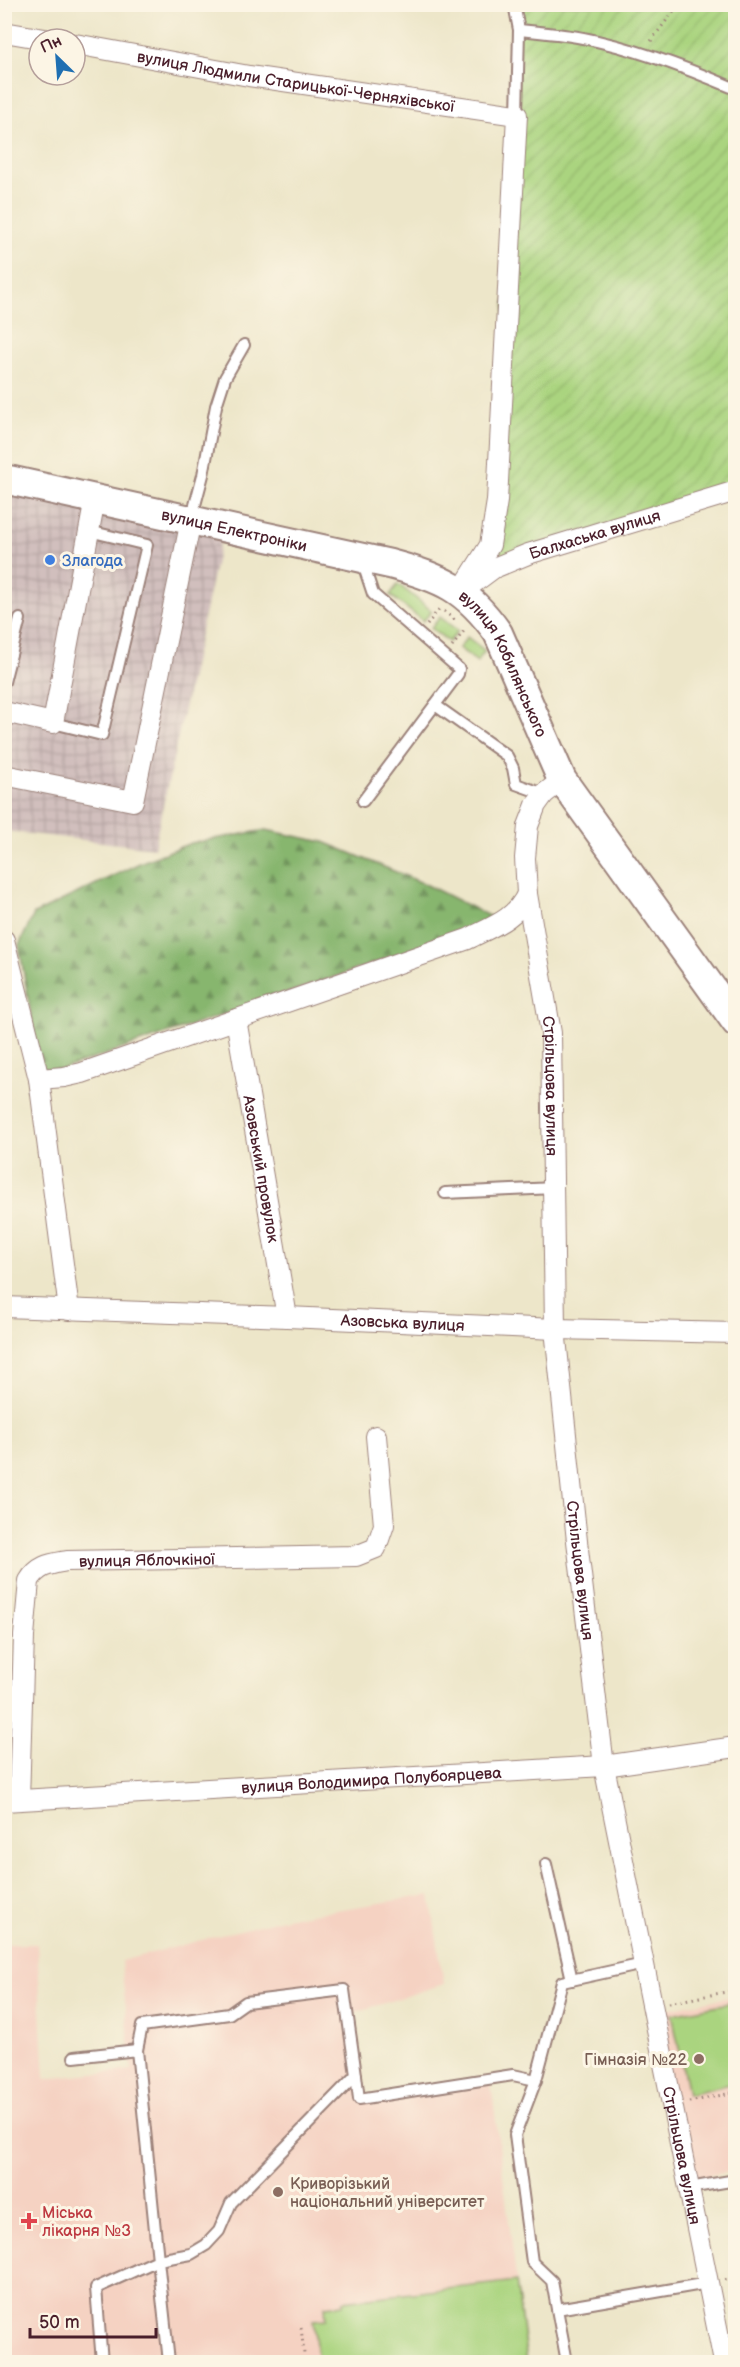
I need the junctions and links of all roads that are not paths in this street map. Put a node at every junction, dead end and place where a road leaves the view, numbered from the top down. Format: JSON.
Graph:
{"nodes":[{"id":1,"x":514,"y":4,"type":"edge"},
{"id":2,"x":519,"y":30,"type":"junction"},
{"id":3,"x":4,"y":32,"type":"edge"},
{"id":4,"x":27,"y":36,"type":"edge"},
{"id":5,"x":87,"y":46,"type":"edge"},
{"id":6,"x":735,"y":89,"type":"edge"},
{"id":7,"x":517,"y":115,"type":"junction"},
{"id":8,"x":244,"y":345,"type":"dead end"},
{"id":9,"x":4,"y":479,"type":"edge"},
{"id":10,"x":735,"y":490,"type":"edge"},
{"id":11,"x":95,"y":499,"type":"junction"},
{"id":12,"x":190,"y":520,"type":"junction"},
{"id":13,"x":89,"y":531,"type":"junction"},
{"id":14,"x":360,"y":558,"type":"junction"},
{"id":15,"x":463,"y":610,"type":"junction"},
{"id":16,"x":20,"y":619,"type":"dead end"},
{"id":17,"x":4,"y":682,"type":"edge"},
{"id":18,"x":435,"y":705,"type":"junction"},
{"id":19,"x":4,"y":712,"type":"edge"},
{"id":20,"x":53,"y":723,"type":"junction"},
{"id":21,"x":4,"y":775,"type":"edge"},
{"id":22,"x":553,"y":787,"type":"junction"},
{"id":23,"x":363,"y":801,"type":"dead end"},
{"id":24,"x":527,"y":894,"type":"junction"},
{"id":25,"x":5,"y":945,"type":"edge"},
{"id":26,"x":236,"y":1019,"type":"junction"},
{"id":27,"x":735,"y":1022,"type":"edge"},
{"id":28,"x":39,"y":1079,"type":"junction"},
{"id":29,"x":554,"y":1188,"type":"junction"},
{"id":30,"x":445,"y":1193,"type":"dead end"},
{"id":31,"x":4,"y":1307,"type":"edge"},
{"id":32,"x":69,"y":1310,"type":"junction"},
{"id":33,"x":287,"y":1317,"type":"junction"},
{"id":34,"x":555,"y":1329,"type":"junction"},
{"id":35,"x":735,"y":1333,"type":"edge"},
{"id":36,"x":376,"y":1436,"type":"dead end"},
{"id":37,"x":735,"y":1746,"type":"edge"},
{"id":38,"x":604,"y":1766,"type":"junction"},
{"id":39,"x":12,"y":1801,"type":"edge"},
{"id":40,"x":546,"y":1864,"type":"dead end"},
{"id":41,"x":644,"y":1964,"type":"junction"},
{"id":42,"x":572,"y":1980,"type":"junction"},
{"id":43,"x":137,"y":2049,"type":"junction"},
{"id":44,"x":74,"y":2057,"type":"dead end"},
{"id":45,"x":356,"y":2074,"type":"junction"},
{"id":46,"x":536,"y":2079,"type":"junction"},
{"id":47,"x":735,"y":2180,"type":"edge"},
{"id":48,"x":689,"y":2188,"type":"junction"},
{"id":49,"x":159,"y":2260,"type":"junction"},
{"id":50,"x":708,"y":2283,"type":"junction"},
{"id":51,"x":557,"y":2309,"type":"junction"},
{"id":52,"x":102,"y":2362,"type":"edge"},
{"id":53,"x":169,"y":2362,"type":"edge"},
{"id":54,"x":567,"y":2362,"type":"edge"},
{"id":55,"x":724,"y":2362,"type":"edge"}],
"edges":[{"from":1,"to":2,"type":"lane"},
{"from":2,"to":6,"type":"lane"},
{"from":2,"to":7,"type":"lane"},
{"from":3,"to":4,"type":"street"},
{"from":5,"to":7,"type":"street","name":"вулиця Людмили Старицької-Черняхівської"},
{"from":7,"to":15,"type":"street","name":"вулиця Кобилянського"},
{"from":8,"to":12,"type":"lane"},
{"from":9,"to":11,"type":"main road","name":"вулиця Електроніки"},
{"from":10,"to":15,"type":"street","name":"Балхаська вулиця"},
{"from":11,"to":12,"type":"main road","name":"вулиця Електроніки"},
{"from":11,"to":13,"type":"street"},
{"from":12,"to":14,"type":"main road","name":"вулиця Електроніки"},
{"from":12,"to":21,"type":"street"},
{"from":13,"to":20,"type":"street"},
{"from":13,"to":20,"type":"lane"},
{"from":14,"to":15,"type":"main road","name":"вулиця Електроніки"},
{"from":14,"to":18,"type":"lane"},
{"from":15,"to":22,"type":"main road","name":"вулиця Кобилянського"},
{"from":16,"to":17,"type":"lane"},
{"from":18,"to":22,"type":"lane"},
{"from":18,"to":23,"type":"lane"},
{"from":19,"to":20,"type":"street"},
{"from":22,"to":24,"type":"street","name":"Стрільцова вулиця"},
{"from":22,"to":27,"type":"main road","name":"вулиця Кобилянського"},
{"from":24,"to":26,"type":"street"},
{"from":24,"to":29,"type":"street","name":"Стрільцова вулиця"},
{"from":25,"to":28,"type":"street"},
{"from":26,"to":28,"type":"street"},
{"from":26,"to":33,"type":"street","name":"Азовський провулок"},
{"from":28,"to":32,"type":"street"},
{"from":29,"to":30,"type":"lane"},
{"from":29,"to":34,"type":"street","name":"Стрільцова вулиця"},
{"from":31,"to":32,"type":"street","name":"Азовська вулиця"},
{"from":32,"to":33,"type":"street","name":"Азовська вулиця"},
{"from":33,"to":34,"type":"street","name":"Азовська вулиця"},
{"from":34,"to":35,"type":"street","name":"Азовська вулиця"},
{"from":34,"to":38,"type":"street","name":"Стрільцова вулиця"},
{"from":36,"to":39,"type":"street","name":"вулиця Яблочкіної"},
{"from":37,"to":38,"type":"street","name":"вулиця Володимира Полубоярцева"},
{"from":38,"to":39,"type":"street","name":"вулиця Володимира Полубоярцева"},
{"from":38,"to":41,"type":"street","name":"Стрільцова вулиця"},
{"from":40,"to":42,"type":"lane"},
{"from":41,"to":42,"type":"lane"},
{"from":41,"to":48,"type":"street","name":"Стрільцова вулиця"},
{"from":42,"to":46,"type":"lane"},
{"from":43,"to":44,"type":"lane"},
{"from":43,"to":45,"type":"lane"},
{"from":43,"to":49,"type":"lane"},
{"from":45,"to":46,"type":"lane"},
{"from":45,"to":49,"type":"lane"},
{"from":46,"to":51,"type":"lane"},
{"from":47,"to":48,"type":"lane"},
{"from":48,"to":50,"type":"street","name":"Стрільцова вулиця"},
{"from":49,"to":52,"type":"lane"},
{"from":49,"to":53,"type":"lane"},
{"from":50,"to":51,"type":"lane"},
{"from":50,"to":55,"type":"street","name":"Стрільцова вулиця"},
{"from":51,"to":54,"type":"lane"}]}
